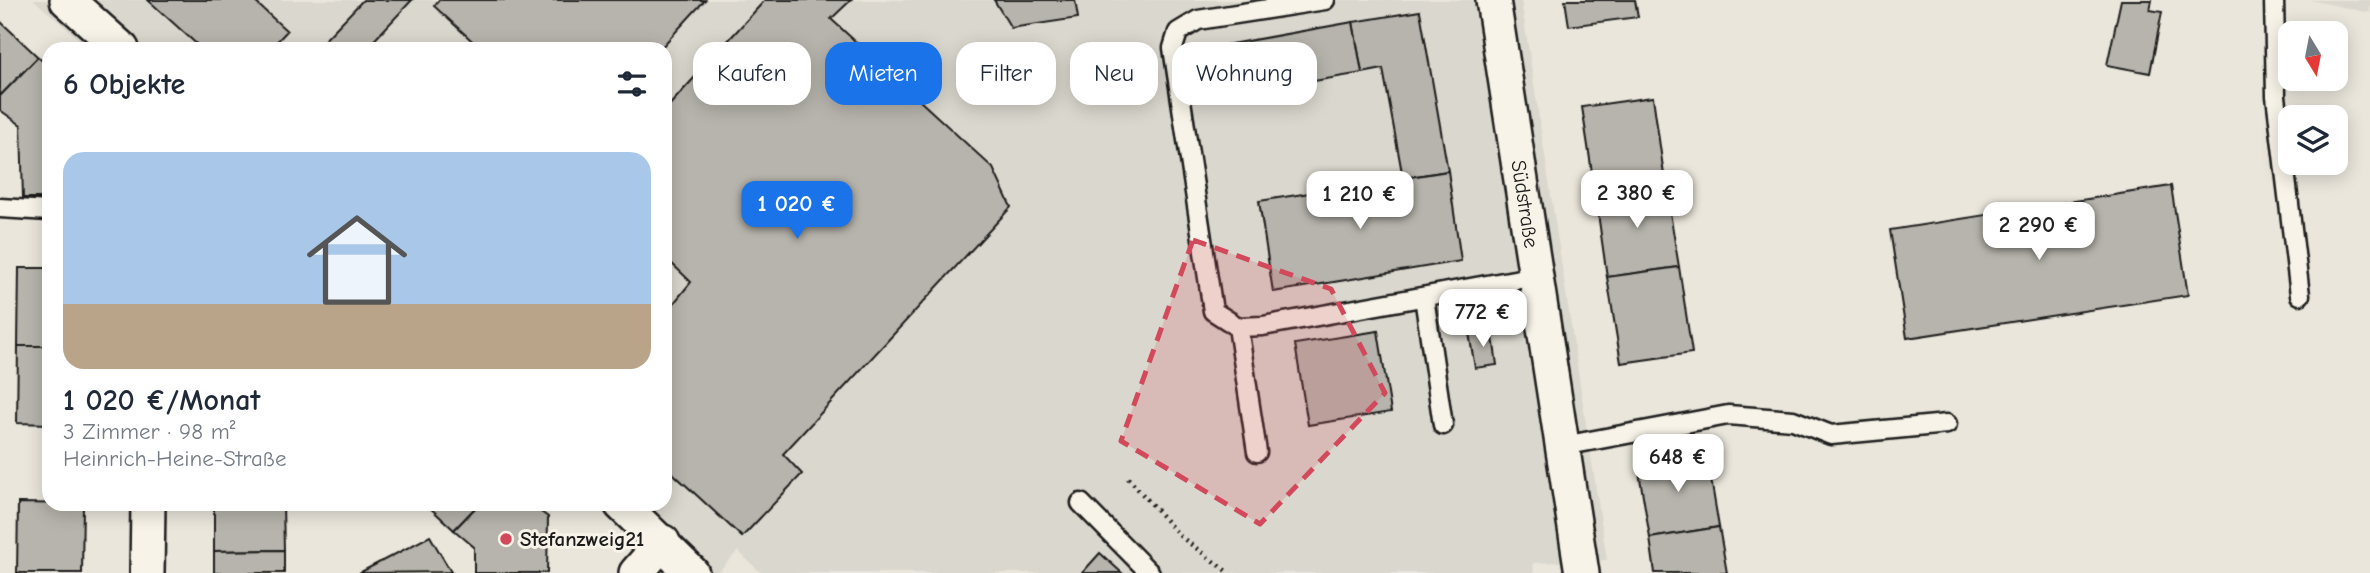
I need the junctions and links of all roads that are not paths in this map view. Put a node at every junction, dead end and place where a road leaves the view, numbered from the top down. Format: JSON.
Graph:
{"nodes":[{"id":1,"x":67,"y":0,"type":"edge"},
{"id":2,"x":1325,"y":0,"type":"edge"},
{"id":3,"x":1493,"y":0,"type":"edge"},
{"id":4,"x":2274,"y":0,"type":"edge"},
{"id":5,"x":114,"y":42,"type":"edge"},
{"id":6,"x":0,"y":208,"type":"edge"},
{"id":7,"x":42,"y":211,"type":"edge"},
{"id":8,"x":1536,"y":276,"type":"junction"},
{"id":9,"x":2300,"y":295,"type":"dead end"},
{"id":10,"x":1424,"y":297,"type":"junction"},
{"id":11,"x":1238,"y":327,"type":"junction"},
{"id":12,"x":1947,"y":424,"type":"dead end"},
{"id":13,"x":1443,"y":425,"type":"dead end"},
{"id":14,"x":1563,"y":446,"type":"junction"},
{"id":15,"x":1257,"y":452,"type":"dead end"},
{"id":16,"x":1081,"y":503,"type":"dead end"},
{"id":17,"x":148,"y":511,"type":"edge"},
{"id":18,"x":629,"y":511,"type":"edge"},
{"id":19,"x":663,"y":542,"type":"junction"},
{"id":20,"x":147,"y":573,"type":"edge"},
{"id":21,"x":636,"y":573,"type":"edge"},
{"id":22,"x":692,"y":573,"type":"edge"},
{"id":23,"x":1150,"y":573,"type":"edge"},
{"id":24,"x":1582,"y":573,"type":"edge"}],
"edges":[{"from":1,"to":5,"type":"street"},
{"from":2,"to":11,"type":"lane"},
{"from":3,"to":8,"type":"street","name":"Südstraße"},
{"from":4,"to":9,"type":"lane"},
{"from":6,"to":7,"type":"lane"},
{"from":8,"to":10,"type":"lane"},
{"from":8,"to":14,"type":"street","name":"Südstraße"},
{"from":10,"to":11,"type":"lane"},
{"from":10,"to":13,"type":"lane"},
{"from":11,"to":15,"type":"lane"},
{"from":12,"to":14,"type":"lane"},
{"from":14,"to":24,"type":"street","name":"Südstraße"},
{"from":16,"to":23,"type":"lane"},
{"from":17,"to":20,"type":"street"},
{"from":18,"to":19,"type":"street"},
{"from":19,"to":21,"type":"street"},
{"from":19,"to":22,"type":"street"}]}
